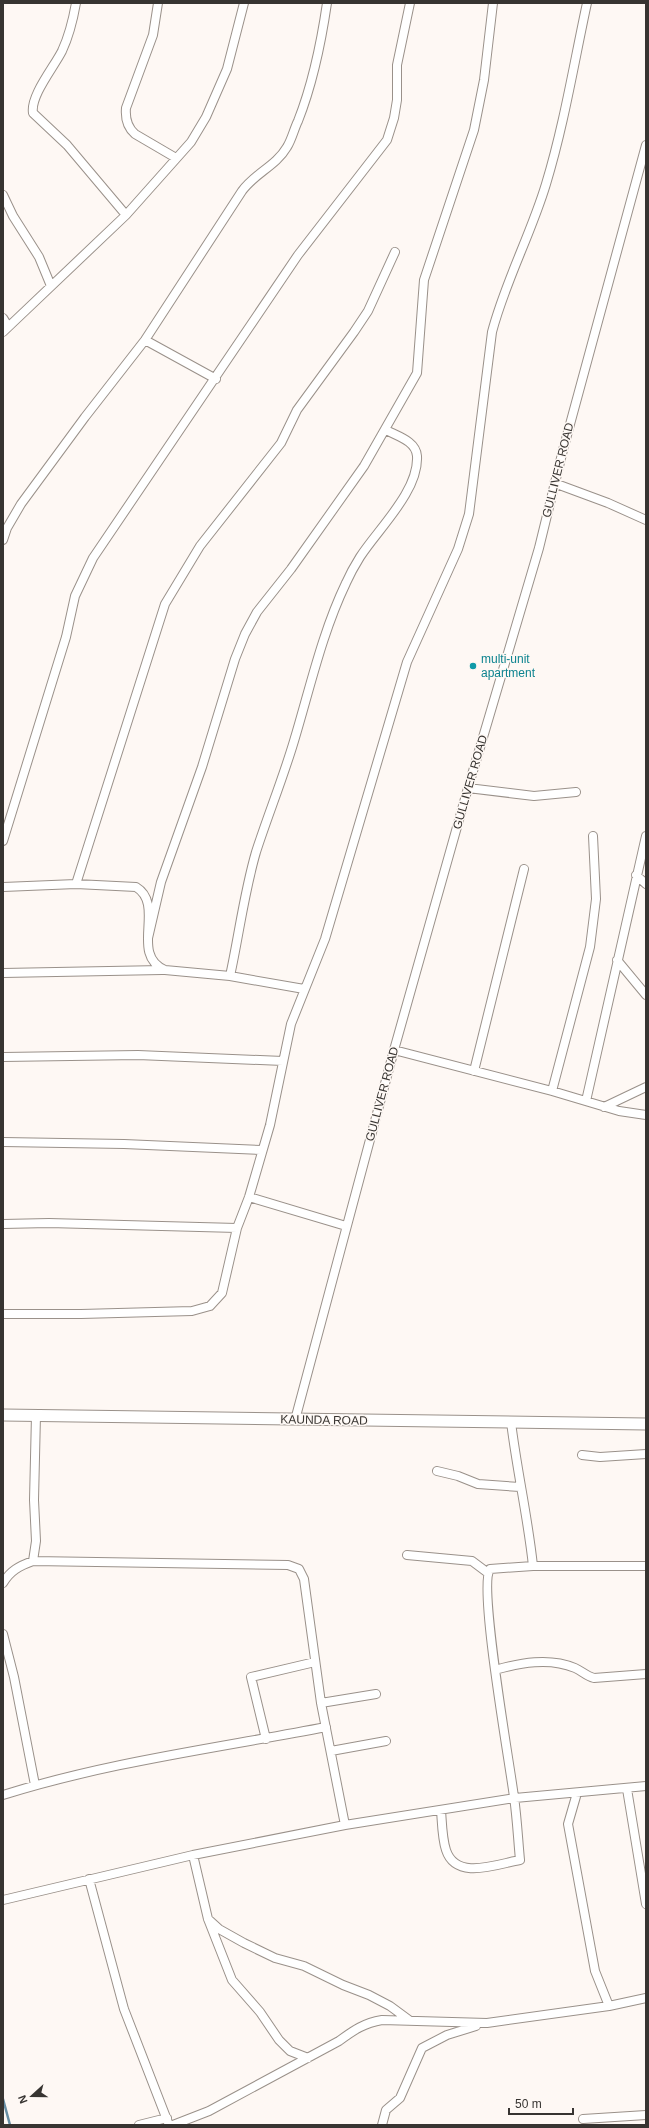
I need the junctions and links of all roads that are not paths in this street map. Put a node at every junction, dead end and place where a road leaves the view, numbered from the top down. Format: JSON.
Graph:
{"nodes":[{"id":1,"x":76,"y":3,"type":"edge"},
{"id":2,"x":158,"y":3,"type":"edge"},
{"id":3,"x":244,"y":3,"type":"edge"},
{"id":4,"x":326,"y":3,"type":"edge"},
{"id":5,"x":410,"y":3,"type":"edge"},
{"id":6,"x":493,"y":3,"type":"edge"},
{"id":7,"x":587,"y":3,"type":"edge"},
{"id":8,"x":646,"y":145,"type":"edge"},
{"id":9,"x":176,"y":158,"type":"junction"},
{"id":10,"x":3,"y":195,"type":"edge"},
{"id":11,"x":126,"y":215,"type":"junction"},
{"id":12,"x":395,"y":252,"type":"dead end"},
{"id":13,"x":51,"y":286,"type":"junction"},
{"id":14,"x":3,"y":318,"type":"edge"},
{"id":15,"x":6,"y":329,"type":"edge"},
{"id":16,"x":145,"y":340,"type":"junction"},
{"id":17,"x":216,"y":379,"type":"junction"},
{"id":18,"x":386,"y":430,"type":"junction"},
{"id":19,"x":554,"y":483,"type":"junction"},
{"id":20,"x":646,"y":520,"type":"edge"},
{"id":21,"x":3,"y":540,"type":"edge"},
{"id":22,"x":468,"y":788,"type":"junction"},
{"id":23,"x":576,"y":792,"type":"dead end"},
{"id":24,"x":593,"y":836,"type":"dead end"},
{"id":25,"x":646,"y":836,"type":"edge"},
{"id":26,"x":3,"y":841,"type":"edge"},
{"id":27,"x":524,"y":869,"type":"dead end"},
{"id":28,"x":636,"y":875,"type":"junction"},
{"id":29,"x":76,"y":884,"type":"junction"},
{"id":30,"x":646,"y":884,"type":"edge"},
{"id":31,"x":3,"y":887,"type":"edge"},
{"id":32,"x":148,"y":938,"type":"junction"},
{"id":33,"x":617,"y":960,"type":"junction"},
{"id":34,"x":165,"y":970,"type":"junction"},
{"id":35,"x":3,"y":973,"type":"edge"},
{"id":36,"x":230,"y":976,"type":"junction"},
{"id":37,"x":304,"y":989,"type":"junction"},
{"id":38,"x":646,"y":995,"type":"edge"},
{"id":39,"x":394,"y":1050,"type":"junction"},
{"id":40,"x":3,"y":1057,"type":"edge"},
{"id":41,"x":283,"y":1060,"type":"junction"},
{"id":42,"x":474,"y":1071,"type":"junction"},
{"id":43,"x":646,"y":1088,"type":"edge"},
{"id":44,"x":552,"y":1091,"type":"junction"},
{"id":45,"x":586,"y":1101,"type":"junction"},
{"id":46,"x":604,"y":1107,"type":"junction"},
{"id":47,"x":646,"y":1115,"type":"edge"},
{"id":48,"x":3,"y":1142,"type":"edge"},
{"id":49,"x":262,"y":1150,"type":"junction"},
{"id":50,"x":249,"y":1197,"type":"junction"},
{"id":51,"x":3,"y":1224,"type":"edge"},
{"id":52,"x":346,"y":1226,"type":"junction"},
{"id":53,"x":237,"y":1228,"type":"junction"},
{"id":54,"x":3,"y":1314,"type":"edge"},
{"id":55,"x":3,"y":1415,"type":"edge"},
{"id":56,"x":36,"y":1415,"type":"junction"},
{"id":57,"x":294,"y":1420,"type":"junction"},
{"id":58,"x":511,"y":1422,"type":"junction"},
{"id":59,"x":646,"y":1424,"type":"edge"},
{"id":60,"x":646,"y":1454,"type":"edge"},
{"id":61,"x":582,"y":1455,"type":"dead end"},
{"id":62,"x":437,"y":1471,"type":"dead end"},
{"id":63,"x":520,"y":1487,"type":"junction"},
{"id":64,"x":407,"y":1555,"type":"dead end"},
{"id":65,"x":33,"y":1561,"type":"junction"},
{"id":66,"x":533,"y":1566,"type":"junction"},
{"id":67,"x":646,"y":1566,"type":"edge"},
{"id":68,"x":488,"y":1573,"type":"junction"},
{"id":69,"x":3,"y":1583,"type":"edge"},
{"id":70,"x":3,"y":1634,"type":"edge"},
{"id":71,"x":315,"y":1662,"type":"junction"},
{"id":72,"x":494,"y":1670,"type":"junction"},
{"id":73,"x":646,"y":1674,"type":"edge"},
{"id":74,"x":376,"y":1694,"type":"dead end"},
{"id":75,"x":322,"y":1703,"type":"junction"},
{"id":76,"x":326,"y":1727,"type":"junction"},
{"id":77,"x":266,"y":1739,"type":"junction"},
{"id":78,"x":386,"y":1741,"type":"dead end"},
{"id":79,"x":331,"y":1751,"type":"junction"},
{"id":80,"x":35,"y":1785,"type":"junction"},
{"id":81,"x":646,"y":1786,"type":"edge"},
{"id":82,"x":627,"y":1789,"type":"junction"},
{"id":83,"x":578,"y":1793,"type":"junction"},
{"id":84,"x":3,"y":1795,"type":"edge"},
{"id":85,"x":514,"y":1798,"type":"junction"},
{"id":86,"x":440,"y":1810,"type":"junction"},
{"id":87,"x":345,"y":1824,"type":"junction"},
{"id":88,"x":193,"y":1855,"type":"junction"},
{"id":89,"x":89,"y":1879,"type":"junction"},
{"id":90,"x":3,"y":1900,"type":"edge"},
{"id":91,"x":646,"y":1904,"type":"edge"},
{"id":92,"x":208,"y":1919,"type":"junction"},
{"id":93,"x":646,"y":1998,"type":"edge"},
{"id":94,"x":610,"y":2006,"type":"junction"},
{"id":95,"x":409,"y":2020,"type":"junction"},
{"id":96,"x":487,"y":2023,"type":"junction"},
{"id":97,"x":308,"y":2058,"type":"junction"},
{"id":98,"x":646,"y":2115,"type":"edge"},
{"id":99,"x":583,"y":2119,"type":"dead end"},
{"id":100,"x":168,"y":2122,"type":"edge"},
{"id":101,"x":139,"y":2125,"type":"edge"},
{"id":102,"x":173,"y":2125,"type":"edge"},
{"id":103,"x":382,"y":2125,"type":"edge"}],
"edges":[{"from":1,"to":11,"type":"street"},
{"from":2,"to":9,"type":"street"},
{"from":3,"to":9,"type":"street"},
{"from":4,"to":16,"type":"street"},
{"from":5,"to":17,"type":"street"},
{"from":6,"to":18,"type":"street"},
{"from":7,"to":37,"type":"street"},
{"from":8,"to":19,"type":"street","name":"GULLIVER ROAD"},
{"from":9,"to":11,"type":"street"},
{"from":10,"to":13,"type":"street"},
{"from":11,"to":13,"type":"street"},
{"from":12,"to":29,"type":"street"},
{"from":13,"to":15,"type":"street"},
{"from":14,"to":15,"type":"street"},
{"from":16,"to":17,"type":"street"},
{"from":16,"to":21,"type":"street"},
{"from":17,"to":26,"type":"street"},
{"from":18,"to":32,"type":"street"},
{"from":18,"to":36,"type":"street"},
{"from":19,"to":20,"type":"street"},
{"from":19,"to":22,"type":"street","name":"GULLIVER ROAD"},
{"from":22,"to":23,"type":"street"},
{"from":22,"to":39,"type":"street","name":"GULLIVER ROAD"},
{"from":24,"to":44,"type":"street"},
{"from":25,"to":28,"type":"street"},
{"from":27,"to":42,"type":"street"},
{"from":28,"to":30,"type":"street"},
{"from":28,"to":33,"type":"street"},
{"from":29,"to":31,"type":"street"},
{"from":29,"to":32,"type":"street"},
{"from":32,"to":34,"type":"street"},
{"from":33,"to":38,"type":"street"},
{"from":33,"to":45,"type":"street"},
{"from":34,"to":35,"type":"street"},
{"from":34,"to":36,"type":"street"},
{"from":36,"to":37,"type":"street"},
{"from":37,"to":41,"type":"street"},
{"from":39,"to":42,"type":"street"},
{"from":39,"to":52,"type":"street","name":"GULLIVER ROAD"},
{"from":40,"to":41,"type":"street"},
{"from":41,"to":49,"type":"street"},
{"from":42,"to":44,"type":"street"},
{"from":43,"to":46,"type":"street"},
{"from":44,"to":45,"type":"street"},
{"from":45,"to":46,"type":"street"},
{"from":46,"to":47,"type":"street"},
{"from":48,"to":49,"type":"street"},
{"from":49,"to":50,"type":"street"},
{"from":50,"to":52,"type":"street"},
{"from":50,"to":53,"type":"street"},
{"from":51,"to":53,"type":"street"},
{"from":52,"to":57,"type":"street","name":"GULLIVER ROAD"},
{"from":53,"to":54,"type":"street"},
{"from":55,"to":56,"type":"main road","name":"KAUNDA ROAD"},
{"from":56,"to":57,"type":"main road","name":"KAUNDA ROAD"},
{"from":56,"to":65,"type":"street"},
{"from":57,"to":58,"type":"main road","name":"KAUNDA ROAD"},
{"from":58,"to":59,"type":"main road","name":"KAUNDA ROAD"},
{"from":58,"to":63,"type":"street"},
{"from":60,"to":61,"type":"street"},
{"from":62,"to":63,"type":"street"},
{"from":63,"to":66,"type":"street"},
{"from":64,"to":68,"type":"street"},
{"from":65,"to":69,"type":"street"},
{"from":65,"to":71,"type":"street"},
{"from":66,"to":67,"type":"street"},
{"from":66,"to":68,"type":"street"},
{"from":68,"to":72,"type":"street"},
{"from":70,"to":80,"type":"street"},
{"from":71,"to":75,"type":"street"},
{"from":71,"to":77,"type":"street"},
{"from":72,"to":73,"type":"street"},
{"from":72,"to":85,"type":"street"},
{"from":74,"to":75,"type":"street"},
{"from":75,"to":76,"type":"street"},
{"from":76,"to":77,"type":"street"},
{"from":76,"to":79,"type":"street"},
{"from":77,"to":80,"type":"street"},
{"from":78,"to":79,"type":"street"},
{"from":79,"to":87,"type":"street"},
{"from":80,"to":84,"type":"street"},
{"from":81,"to":82,"type":"street"},
{"from":82,"to":83,"type":"street"},
{"from":82,"to":91,"type":"street"},
{"from":83,"to":85,"type":"street"},
{"from":83,"to":94,"type":"street"},
{"from":85,"to":86,"type":"street"},
{"from":85,"to":86,"type":"street"},
{"from":86,"to":87,"type":"street"},
{"from":87,"to":88,"type":"street"},
{"from":88,"to":89,"type":"street"},
{"from":88,"to":92,"type":"street"},
{"from":89,"to":90,"type":"street"},
{"from":89,"to":100,"type":"street"},
{"from":92,"to":95,"type":"street"},
{"from":92,"to":97,"type":"street"},
{"from":93,"to":94,"type":"street"},
{"from":94,"to":96,"type":"street"},
{"from":95,"to":96,"type":"street"},
{"from":95,"to":97,"type":"street"},
{"from":96,"to":103,"type":"street"},
{"from":97,"to":102,"type":"street"},
{"from":98,"to":99,"type":"street"},
{"from":100,"to":101,"type":"street"}]}
